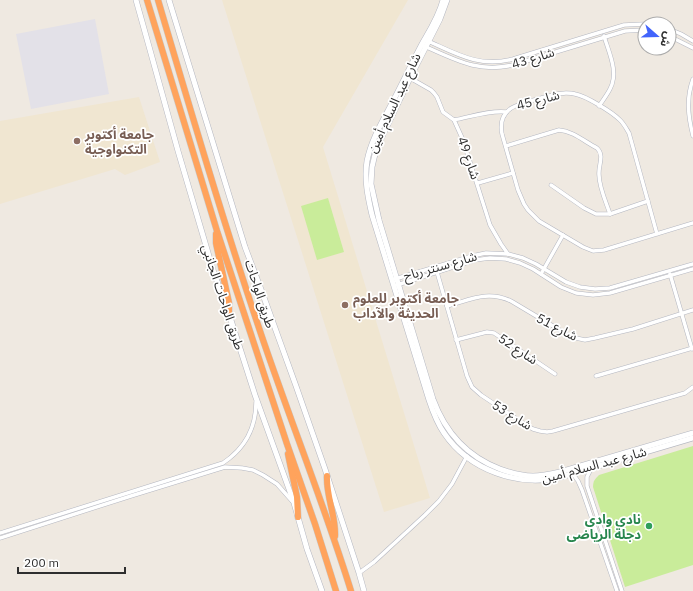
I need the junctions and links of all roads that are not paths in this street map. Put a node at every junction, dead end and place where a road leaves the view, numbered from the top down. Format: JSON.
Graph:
{"nodes":[{"id":1,"x":136,"y":0,"type":"edge"},
{"id":2,"x":147,"y":0,"type":"edge"},
{"id":3,"x":158,"y":0,"type":"edge"},
{"id":4,"x":169,"y":0,"type":"edge"},
{"id":5,"x":443,"y":0,"type":"edge"},
{"id":6,"x":447,"y":0,"type":"edge"},
{"id":7,"x":160,"y":8,"type":"junction"},
{"id":8,"x":151,"y":12,"type":"junction"},
{"id":9,"x":637,"y":24,"type":"edge"},
{"id":10,"x":637,"y":30,"type":"edge"},
{"id":11,"x":602,"y":32,"type":"junction"},
{"id":12,"x":677,"y":32,"type":"edge"},
{"id":13,"x":604,"y":37,"type":"junction"},
{"id":14,"x":677,"y":40,"type":"edge"},
{"id":15,"x":693,"y":41,"type":"edge"},
{"id":16,"x":425,"y":43,"type":"junction"},
{"id":17,"x":693,"y":48,"type":"edge"},
{"id":18,"x":410,"y":78,"type":"junction"},
{"id":19,"x":693,"y":79,"type":"edge"},
{"id":20,"x":599,"y":106,"type":"junction"},
{"id":21,"x":506,"y":112,"type":"junction"},
{"id":22,"x":454,"y":120,"type":"junction"},
{"id":23,"x":693,"y":136,"type":"edge"},
{"id":24,"x":506,"y":146,"type":"junction"},
{"id":25,"x":514,"y":173,"type":"junction"},
{"id":26,"x":478,"y":183,"type":"junction"},
{"id":27,"x":551,"y":185,"type":"dead end"},
{"id":28,"x":648,"y":201,"type":"junction"},
{"id":29,"x":610,"y":214,"type":"junction"},
{"id":30,"x":693,"y":223,"type":"edge"},
{"id":31,"x":217,"y":230,"type":"junction"},
{"id":32,"x":657,"y":234,"type":"junction"},
{"id":33,"x":563,"y":235,"type":"junction"},
{"id":34,"x":508,"y":254,"type":"junction"},
{"id":35,"x":446,"y":263,"type":"junction"},
{"id":36,"x":693,"y":264,"type":"edge"},
{"id":37,"x":448,"y":268,"type":"junction"},
{"id":38,"x":544,"y":269,"type":"junction"},
{"id":39,"x":693,"y":269,"type":"edge"},
{"id":40,"x":669,"y":271,"type":"junction"},
{"id":41,"x":437,"y":272,"type":"junction"},
{"id":42,"x":540,"y":274,"type":"junction"},
{"id":43,"x":670,"y":276,"type":"junction"},
{"id":44,"x":395,"y":282,"type":"junction"},
{"id":45,"x":447,"y":306,"type":"junction"},
{"id":46,"x":693,"y":310,"type":"edge"},
{"id":47,"x":229,"y":314,"type":"junction"},
{"id":48,"x":682,"y":314,"type":"junction"},
{"id":49,"x":456,"y":340,"type":"junction"},
{"id":50,"x":693,"y":349,"type":"edge"},
{"id":51,"x":555,"y":374,"type":"dead end"},
{"id":52,"x":596,"y":376,"type":"dead end"},
{"id":53,"x":693,"y":387,"type":"edge"},
{"id":54,"x":255,"y":395,"type":"junction"},
{"id":55,"x":431,"y":399,"type":"junction"},
{"id":56,"x":693,"y":433,"type":"edge"},
{"id":57,"x":693,"y":438,"type":"edge"},
{"id":58,"x":287,"y":444,"type":"junction"},
{"id":59,"x":467,"y":456,"type":"junction"},
{"id":60,"x":597,"y":464,"type":"junction"},
{"id":61,"x":591,"y":469,"type":"junction"},
{"id":62,"x":572,"y":471,"type":"junction"},
{"id":63,"x":327,"y":476,"type":"junction"},
{"id":64,"x":294,"y":503,"type":"junction"},
{"id":65,"x":590,"y":505,"type":"junction"},
{"id":66,"x":298,"y":517,"type":"junction"},
{"id":67,"x":50,"y":519,"type":"junction"},
{"id":68,"x":0,"y":533,"type":"edge"},
{"id":69,"x":0,"y":538,"type":"edge"},
{"id":70,"x":334,"y":540,"type":"junction"},
{"id":71,"x":359,"y":574,"type":"junction"},
{"id":72,"x":322,"y":591,"type":"edge"},
{"id":73,"x":336,"y":591,"type":"edge"},
{"id":74,"x":351,"y":591,"type":"edge"},
{"id":75,"x":364,"y":591,"type":"edge"},
{"id":76,"x":617,"y":591,"type":"edge"},
{"id":77,"x":622,"y":591,"type":"edge"}],
"edges":[{"from":1,"to":47,"type":"street","name":"طريق الواحات الجانبي"},
{"from":2,"to":8,"type":"highway","name":"طريق الواحات"},
{"from":3,"to":7,"type":"highway","name":"طريق الواحات"},
{"from":4,"to":63,"type":"street"},
{"from":5,"to":16,"type":"street","name":"شارع عبد السلام أمين"},
{"from":6,"to":16,"type":"street","name":"شارع عبد السلام أمين"},
{"from":7,"to":8,"type":"highway"},
{"from":7,"to":70,"type":"highway","name":"طريق الواحات"},
{"from":8,"to":31,"type":"highway","name":"طريق الواحات"},
{"from":9,"to":11,"type":"street","name":"شارع 43"},
{"from":10,"to":13,"type":"street","name":"شارع 43"},
{"from":11,"to":13,"type":"street"},
{"from":11,"to":16,"type":"street","name":"شارع 43"},
{"from":12,"to":15,"type":"street"},
{"from":13,"to":16,"type":"street","name":"شارع 43"},
{"from":13,"to":20,"type":"street"},
{"from":14,"to":17,"type":"street"},
{"from":16,"to":18,"type":"street","name":"شارع عبد السلام أمين"},
{"from":16,"to":44,"type":"street","name":"شارع عبد السلام أمين"},
{"from":18,"to":22,"type":"street","name":"شارع 49"},
{"from":18,"to":44,"type":"street","name":"شارع عبد السلام أمين"},
{"from":19,"to":23,"type":"street"},
{"from":20,"to":21,"type":"street","name":"شارع 45"},
{"from":20,"to":28,"type":"street","name":"شارع 45"},
{"from":21,"to":22,"type":"street"},
{"from":21,"to":24,"type":"street","name":"شارع 45"},
{"from":22,"to":26,"type":"street","name":"شارع 49"},
{"from":24,"to":25,"type":"street","name":"شارع 45"},
{"from":24,"to":29,"type":"street"},
{"from":25,"to":26,"type":"street"},
{"from":25,"to":33,"type":"street","name":"شارع 45"},
{"from":26,"to":34,"type":"street","name":"شارع 49"},
{"from":27,"to":29,"type":"street"},
{"from":28,"to":29,"type":"street"},
{"from":28,"to":32,"type":"street","name":"شارع 45"},
{"from":30,"to":32,"type":"street","name":"شارع 45"},
{"from":31,"to":47,"type":"highway"},
{"from":31,"to":58,"type":"highway","name":"طريق الواحات"},
{"from":32,"to":33,"type":"street","name":"شارع 45"},
{"from":33,"to":38,"type":"street"},
{"from":34,"to":35,"type":"street","name":"شارع سنتر رباح"},
{"from":34,"to":38,"type":"street","name":"شارع سنتر رباح"},
{"from":35,"to":37,"type":"street"},
{"from":35,"to":44,"type":"street","name":"شارع سنتر رباح"},
{"from":36,"to":40,"type":"street","name":"شارع سنتر رباح"},
{"from":37,"to":41,"type":"street","name":"شارع سنتر رباح"},
{"from":37,"to":42,"type":"street","name":"شارع سنتر رباح"},
{"from":38,"to":40,"type":"street","name":"شارع سنتر رباح"},
{"from":38,"to":42,"type":"street"},
{"from":39,"to":43,"type":"street","name":"شارع سنتر رباح"},
{"from":40,"to":43,"type":"street"},
{"from":41,"to":44,"type":"street","name":"شارع سنتر رباح"},
{"from":41,"to":45,"type":"street","name":"شارع 53"},
{"from":42,"to":43,"type":"street","name":"شارع سنتر رباح"},
{"from":43,"to":48,"type":"street"},
{"from":44,"to":55,"type":"street","name":"شارع عبد السلام أمين"},
{"from":45,"to":48,"type":"street","name":"شارع 51"},
{"from":45,"to":49,"type":"street","name":"شارع 53"},
{"from":46,"to":48,"type":"street","name":"شارع 51"},
{"from":47,"to":54,"type":"street","name":"طريق الواحات الجانبي"},
{"from":48,"to":50,"type":"street"},
{"from":49,"to":51,"type":"street","name":"شارع 52"},
{"from":49,"to":53,"type":"street","name":"شارع 53"},
{"from":50,"to":52,"type":"street"},
{"from":54,"to":64,"type":"street","name":"طريق الواحات الجانبي"},
{"from":54,"to":67,"type":"street"},
{"from":55,"to":59,"type":"street","name":"شارع عبد السلام أمين"},
{"from":55,"to":62,"type":"street","name":"شارع عبد السلام أمين"},
{"from":56,"to":60,"type":"street","name":"شارع عبد السلام أمين"},
{"from":57,"to":60,"type":"street","name":"شارع عبد السلام أمين"},
{"from":58,"to":66,"type":"highway"},
{"from":58,"to":73,"type":"highway","name":"طريق الواحات"},
{"from":59,"to":62,"type":"street","name":"شارع عبد السلام أمين"},
{"from":59,"to":71,"type":"street"},
{"from":60,"to":61,"type":"street","name":"شارع عبد السلام أمين"},
{"from":60,"to":62,"type":"street","name":"شارع عبد السلام أمين"},
{"from":61,"to":62,"type":"street","name":"شارع عبد السلام أمين"},
{"from":61,"to":65,"type":"street"},
{"from":62,"to":65,"type":"street"},
{"from":63,"to":70,"type":"highway"},
{"from":63,"to":71,"type":"street"},
{"from":64,"to":66,"type":"street","name":"طريق الواحات الجانبي"},
{"from":64,"to":67,"type":"street"},
{"from":65,"to":76,"type":"street"},
{"from":65,"to":77,"type":"street"},
{"from":66,"to":72,"type":"street","name":"طريق الواحات الجانبي"},
{"from":67,"to":68,"type":"street"},
{"from":67,"to":69,"type":"street"},
{"from":70,"to":74,"type":"highway","name":"طريق الواحات"},
{"from":71,"to":75,"type":"street"}]}
